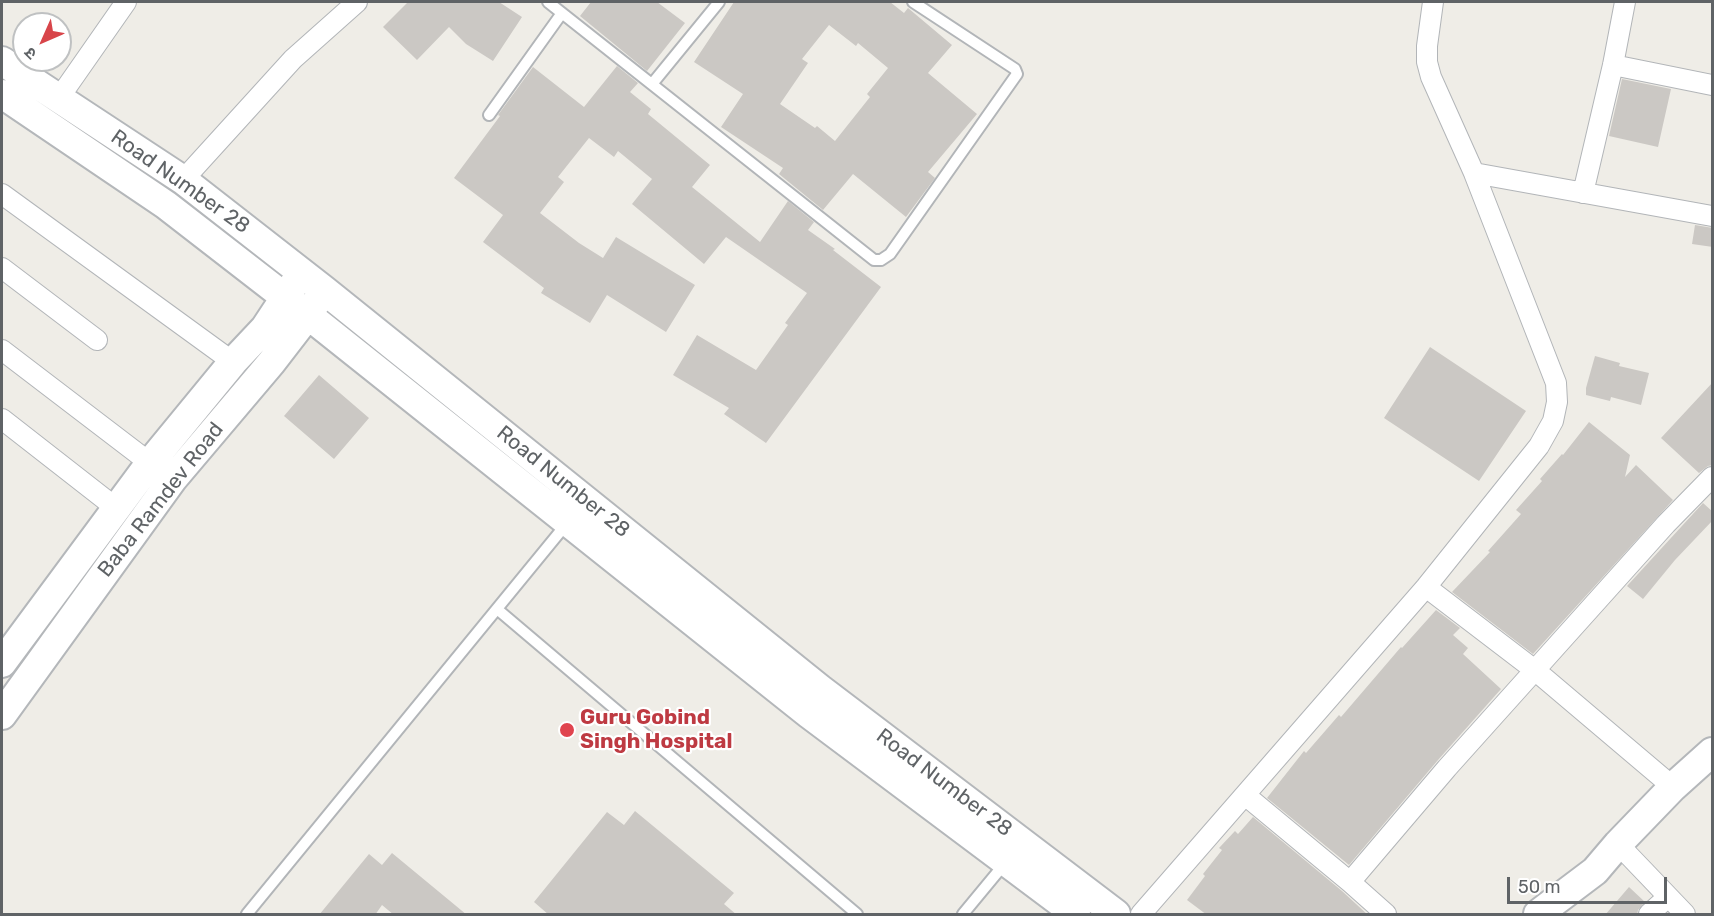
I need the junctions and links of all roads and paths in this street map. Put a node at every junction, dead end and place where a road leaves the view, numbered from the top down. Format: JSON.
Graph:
{"nodes":[{"id":1,"x":126,"y":2,"type":"edge"},
{"id":2,"x":357,"y":2,"type":"edge"},
{"id":3,"x":548,"y":2,"type":"edge"},
{"id":4,"x":719,"y":2,"type":"edge"},
{"id":5,"x":913,"y":2,"type":"edge"},
{"id":6,"x":1433,"y":2,"type":"edge"},
{"id":7,"x":1625,"y":2,"type":"edge"},
{"id":8,"x":562,"y":13,"type":"junction"},
{"id":9,"x":2,"y":61,"type":"edge"},
{"id":10,"x":1613,"y":65,"type":"junction"},
{"id":11,"x":652,"y":84,"type":"junction"},
{"id":12,"x":1713,"y":85,"type":"edge"},
{"id":13,"x":2,"y":94,"type":"edge"},
{"id":14,"x":59,"y":98,"type":"junction"},
{"id":15,"x":489,"y":115,"type":"dead end"},
{"id":16,"x":1474,"y":173,"type":"junction"},
{"id":17,"x":183,"y":180,"type":"junction"},
{"id":18,"x":1583,"y":193,"type":"junction"},
{"id":19,"x":2,"y":194,"type":"edge"},
{"id":20,"x":1713,"y":216,"type":"edge"},
{"id":21,"x":2,"y":268,"type":"edge"},
{"id":22,"x":302,"y":272,"type":"junction"},
{"id":23,"x":324,"y":290,"type":"junction"},
{"id":24,"x":286,"y":298,"type":"junction"},
{"id":25,"x":308,"y":315,"type":"junction"},
{"id":26,"x":97,"y":340,"type":"dead end"},
{"id":27,"x":2,"y":350,"type":"edge"},
{"id":28,"x":233,"y":362,"type":"junction"},
{"id":29,"x":2,"y":419,"type":"edge"},
{"id":30,"x":150,"y":463,"type":"junction"},
{"id":31,"x":1713,"y":477,"type":"edge"},
{"id":32,"x":117,"y":508,"type":"junction"},
{"id":33,"x":568,"y":522,"type":"junction"},
{"id":34,"x":1426,"y":587,"type":"junction"},
{"id":35,"x":497,"y":609,"type":"junction"},
{"id":36,"x":2,"y":663,"type":"edge"},
{"id":37,"x":1536,"y":671,"type":"junction"},
{"id":38,"x":2,"y":715,"type":"edge"},
{"id":39,"x":1713,"y":752,"type":"edge"},
{"id":40,"x":1673,"y":787,"type":"junction"},
{"id":41,"x":1245,"y":795,"type":"junction"},
{"id":42,"x":1618,"y":844,"type":"junction"},
{"id":43,"x":1014,"y":852,"type":"junction"},
{"id":44,"x":1350,"y":882,"type":"junction"},
{"id":45,"x":1668,"y":897,"type":"junction"},
{"id":46,"x":1120,"y":914,"type":"edge"},
{"id":47,"x":247,"y":915,"type":"edge"},
{"id":48,"x":857,"y":915,"type":"edge"},
{"id":49,"x":963,"y":915,"type":"edge"},
{"id":50,"x":1076,"y":915,"type":"edge"},
{"id":51,"x":1386,"y":915,"type":"edge"},
{"id":52,"x":1538,"y":915,"type":"edge"},
{"id":53,"x":1649,"y":915,"type":"edge"},
{"id":54,"x":1685,"y":915,"type":"edge"}],
"edges":[{"from":1,"to":14,"type":"street"},
{"from":2,"to":17,"type":"street"},
{"from":3,"to":8,"type":"lane"},
{"from":4,"to":11,"type":"lane"},
{"from":5,"to":11,"type":"lane"},
{"from":6,"to":16,"type":"street"},
{"from":7,"to":10,"type":"street"},
{"from":8,"to":11,"type":"lane"},
{"from":8,"to":15,"type":"lane"},
{"from":9,"to":14,"type":"street","name":"Road Number 28"},
{"from":10,"to":12,"type":"street"},
{"from":10,"to":18,"type":"street"},
{"from":13,"to":24,"type":"street","name":"Road Number 28"},
{"from":14,"to":17,"type":"street","name":"Road Number 28"},
{"from":16,"to":18,"type":"street"},
{"from":16,"to":34,"type":"street"},
{"from":17,"to":22,"type":"street","name":"Road Number 28"},
{"from":18,"to":20,"type":"street"},
{"from":19,"to":28,"type":"street"},
{"from":21,"to":26,"type":"street"},
{"from":22,"to":23,"type":"street","name":"Road Number 28"},
{"from":22,"to":24,"type":"street"},
{"from":23,"to":25,"type":"street","name":"Baba Ramdev Road"},
{"from":23,"to":43,"type":"street","name":"Road Number 28"},
{"from":24,"to":25,"type":"street","name":"Road Number 28"},
{"from":24,"to":28,"type":"street"},
{"from":25,"to":33,"type":"street","name":"Road Number 28"},
{"from":25,"to":38,"type":"street","name":"Baba Ramdev Road"},
{"from":27,"to":30,"type":"street"},
{"from":28,"to":30,"type":"street"},
{"from":29,"to":32,"type":"street"},
{"from":30,"to":32,"type":"street"},
{"from":31,"to":37,"type":"street"},
{"from":32,"to":36,"type":"street"},
{"from":33,"to":35,"type":"lane"},
{"from":33,"to":43,"type":"street","name":"Road Number 28"},
{"from":34,"to":37,"type":"street"},
{"from":34,"to":41,"type":"street"},
{"from":35,"to":47,"type":"lane"},
{"from":35,"to":48,"type":"lane"},
{"from":37,"to":40,"type":"street"},
{"from":37,"to":44,"type":"street"},
{"from":39,"to":40,"type":"street"},
{"from":40,"to":42,"type":"street"},
{"from":41,"to":44,"type":"street"},
{"from":41,"to":46,"type":"street"},
{"from":42,"to":45,"type":"street"},
{"from":42,"to":52,"type":"street"},
{"from":43,"to":46,"type":"street","name":"Road Number 28"},
{"from":43,"to":49,"type":"lane"},
{"from":43,"to":50,"type":"street","name":"Road Number 28"},
{"from":44,"to":51,"type":"street"},
{"from":45,"to":53,"type":"street"},
{"from":45,"to":54,"type":"street"}]}
